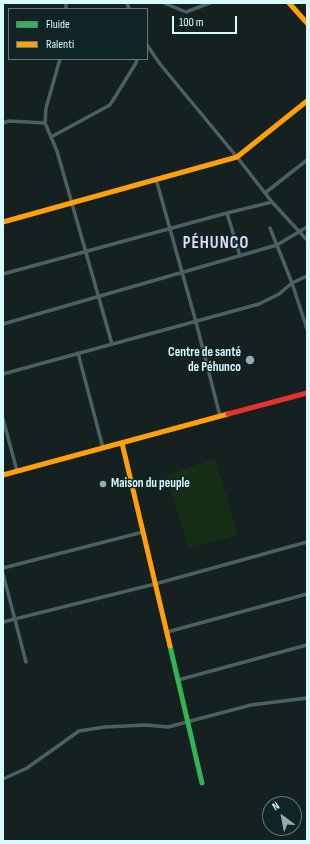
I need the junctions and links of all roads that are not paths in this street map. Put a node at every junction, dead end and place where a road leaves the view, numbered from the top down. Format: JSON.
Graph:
{"nodes":[{"id":1,"x":164,"y":3,"type":"edge"},
{"id":2,"x":210,"y":3,"type":"edge"},
{"id":3,"x":289,"y":3,"type":"edge"},
{"id":4,"x":307,"y":23,"type":"edge"},
{"id":5,"x":148,"y":46,"type":"edge"},
{"id":6,"x":60,"y":60,"type":"edge"},
{"id":7,"x":137,"y":60,"type":"edge"},
{"id":8,"x":307,"y":101,"type":"edge"},
{"id":9,"x":3,"y":122,"type":"edge"},
{"id":10,"x":45,"y":123,"type":"junction"},
{"id":11,"x":51,"y":137,"type":"junction"},
{"id":12,"x":237,"y":157,"type":"junction"},
{"id":13,"x":307,"y":160,"type":"edge"},
{"id":14,"x":156,"y":179,"type":"junction"},
{"id":15,"x":265,"y":193,"type":"junction"},
{"id":16,"x":272,"y":202,"type":"junction"},
{"id":17,"x":72,"y":203,"type":"junction"},
{"id":18,"x":227,"y":213,"type":"junction"},
{"id":19,"x":3,"y":222,"type":"edge"},
{"id":20,"x":307,"y":227,"type":"edge"},
{"id":21,"x":270,"y":228,"type":"dead end"},
{"id":22,"x":170,"y":229,"type":"junction"},
{"id":23,"x":300,"y":231,"type":"junction"},
{"id":24,"x":307,"y":240,"type":"edge"},
{"id":25,"x":277,"y":245,"type":"junction"},
{"id":26,"x":85,"y":251,"type":"junction"},
{"id":27,"x":240,"y":256,"type":"junction"},
{"id":28,"x":182,"y":272,"type":"junction"},
{"id":29,"x":3,"y":274,"type":"edge"},
{"id":30,"x":307,"y":276,"type":"edge"},
{"id":31,"x":292,"y":283,"type":"junction"},
{"id":32,"x":98,"y":297,"type":"junction"},
{"id":33,"x":196,"y":322,"type":"junction"},
{"id":34,"x":3,"y":324,"type":"edge"},
{"id":35,"x":307,"y":329,"type":"edge"},
{"id":36,"x":112,"y":344,"type":"junction"},
{"id":37,"x":78,"y":353,"type":"junction"},
{"id":38,"x":3,"y":374,"type":"edge"},
{"id":39,"x":307,"y":393,"type":"edge"},
{"id":40,"x":220,"y":416,"type":"junction"},
{"id":41,"x":3,"y":419,"type":"edge"},
{"id":42,"x":122,"y":443,"type":"junction"},
{"id":43,"x":102,"y":448,"type":"junction"},
{"id":44,"x":17,"y":471,"type":"junction"},
{"id":45,"x":3,"y":475,"type":"edge"},
{"id":46,"x":143,"y":532,"type":"junction"},
{"id":47,"x":307,"y":543,"type":"edge"},
{"id":48,"x":3,"y":568,"type":"edge"},
{"id":49,"x":3,"y":574,"type":"edge"},
{"id":50,"x":155,"y":584,"type":"junction"},
{"id":51,"x":307,"y":594,"type":"edge"},
{"id":52,"x":15,"y":619,"type":"junction"},
{"id":53,"x":3,"y":622,"type":"edge"},
{"id":54,"x":167,"y":632,"type":"junction"},
{"id":55,"x":307,"y":645,"type":"edge"},
{"id":56,"x":26,"y":662,"type":"dead end"},
{"id":57,"x":178,"y":680,"type":"junction"},
{"id":58,"x":307,"y":698,"type":"edge"},
{"id":59,"x":187,"y":721,"type":"junction"},
{"id":60,"x":3,"y":779,"type":"edge"},
{"id":61,"x":202,"y":784,"type":"dead end"}],
"edges":[{"from":1,"to":2,"type":"street"},
{"from":3,"to":4,"type":"street"},
{"from":5,"to":12,"type":"street"},
{"from":6,"to":10,"type":"street"},
{"from":7,"to":11,"type":"street"},
{"from":8,"to":12,"type":"street"},
{"from":9,"to":10,"type":"street"},
{"from":10,"to":11,"type":"street"},
{"from":11,"to":17,"type":"street"},
{"from":12,"to":14,"type":"street"},
{"from":12,"to":15,"type":"street"},
{"from":13,"to":15,"type":"street"},
{"from":14,"to":17,"type":"street"},
{"from":14,"to":22,"type":"street"},
{"from":15,"to":16,"type":"street"},
{"from":16,"to":18,"type":"street"},
{"from":16,"to":23,"type":"street"},
{"from":17,"to":19,"type":"street"},
{"from":17,"to":26,"type":"street"},
{"from":18,"to":22,"type":"street"},
{"from":18,"to":27,"type":"street"},
{"from":20,"to":23,"type":"street"},
{"from":21,"to":25,"type":"street"},
{"from":22,"to":26,"type":"street"},
{"from":22,"to":28,"type":"street"},
{"from":23,"to":24,"type":"street"},
{"from":23,"to":25,"type":"street"},
{"from":25,"to":27,"type":"street"},
{"from":25,"to":31,"type":"street"},
{"from":26,"to":29,"type":"street"},
{"from":26,"to":32,"type":"street"},
{"from":27,"to":28,"type":"street"},
{"from":28,"to":32,"type":"street"},
{"from":28,"to":33,"type":"street"},
{"from":30,"to":31,"type":"street"},
{"from":31,"to":33,"type":"street"},
{"from":31,"to":35,"type":"street"},
{"from":32,"to":34,"type":"street"},
{"from":32,"to":36,"type":"street"},
{"from":33,"to":36,"type":"street"},
{"from":33,"to":40,"type":"street"},
{"from":36,"to":37,"type":"street"},
{"from":37,"to":38,"type":"street"},
{"from":37,"to":43,"type":"street"},
{"from":39,"to":40,"type":"street"},
{"from":40,"to":42,"type":"street"},
{"from":41,"to":44,"type":"street"},
{"from":42,"to":43,"type":"street"},
{"from":42,"to":46,"type":"street"},
{"from":43,"to":44,"type":"street"},
{"from":44,"to":45,"type":"street"},
{"from":46,"to":48,"type":"street"},
{"from":46,"to":50,"type":"street"},
{"from":47,"to":50,"type":"street"},
{"from":49,"to":52,"type":"street"},
{"from":50,"to":52,"type":"street"},
{"from":50,"to":54,"type":"street"},
{"from":51,"to":54,"type":"street"},
{"from":52,"to":53,"type":"street"},
{"from":52,"to":56,"type":"street"},
{"from":54,"to":57,"type":"street"},
{"from":55,"to":57,"type":"street"},
{"from":57,"to":59,"type":"street"},
{"from":58,"to":59,"type":"street"},
{"from":59,"to":60,"type":"street"},
{"from":59,"to":61,"type":"street"}]}
